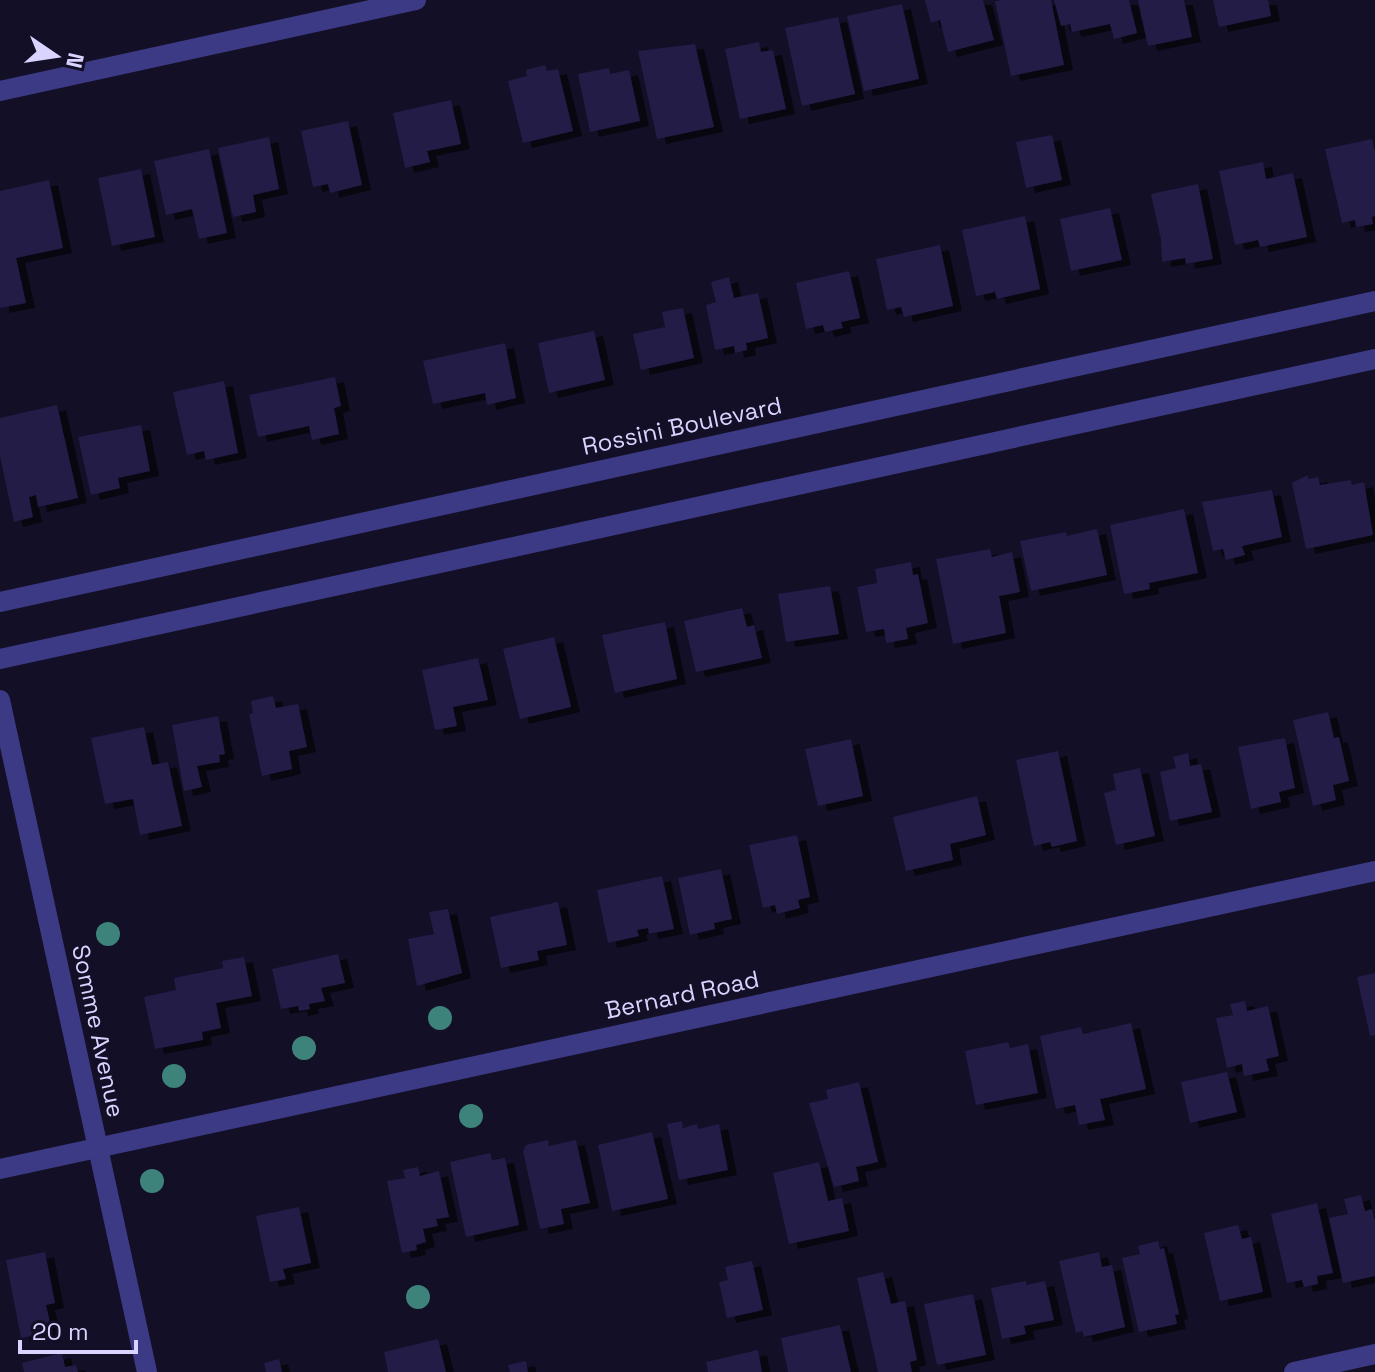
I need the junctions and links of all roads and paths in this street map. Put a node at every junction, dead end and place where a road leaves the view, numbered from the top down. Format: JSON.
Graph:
{"nodes":[{"id":1,"x":416,"y":0,"type":"edge"},
{"id":2,"x":0,"y":91,"type":"edge"},
{"id":3,"x":1375,"y":301,"type":"edge"},
{"id":4,"x":1375,"y":359,"type":"edge"},
{"id":5,"x":0,"y":602,"type":"edge"},
{"id":6,"x":0,"y":659,"type":"edge"},
{"id":7,"x":0,"y":700,"type":"edge"},
{"id":8,"x":1375,"y":871,"type":"edge"},
{"id":9,"x":97,"y":1148,"type":"junction"},
{"id":10,"x":0,"y":1169,"type":"edge"},
{"id":11,"x":1375,"y":1354,"type":"edge"},
{"id":12,"x":147,"y":1372,"type":"edge"},
{"id":13,"x":1294,"y":1372,"type":"edge"}],
"edges":[{"from":1,"to":2,"type":"street"},
{"from":3,"to":5,"type":"street","name":"Rossini Boulevard"},
{"from":4,"to":6,"type":"street"},
{"from":7,"to":9,"type":"street","name":"Somme Avenue"},
{"from":8,"to":9,"type":"street","name":"Bernard Road"},
{"from":9,"to":10,"type":"street","name":"Bernard Road"},
{"from":9,"to":12,"type":"street","name":"Somme Avenue"},
{"from":11,"to":13,"type":"street"}]}
